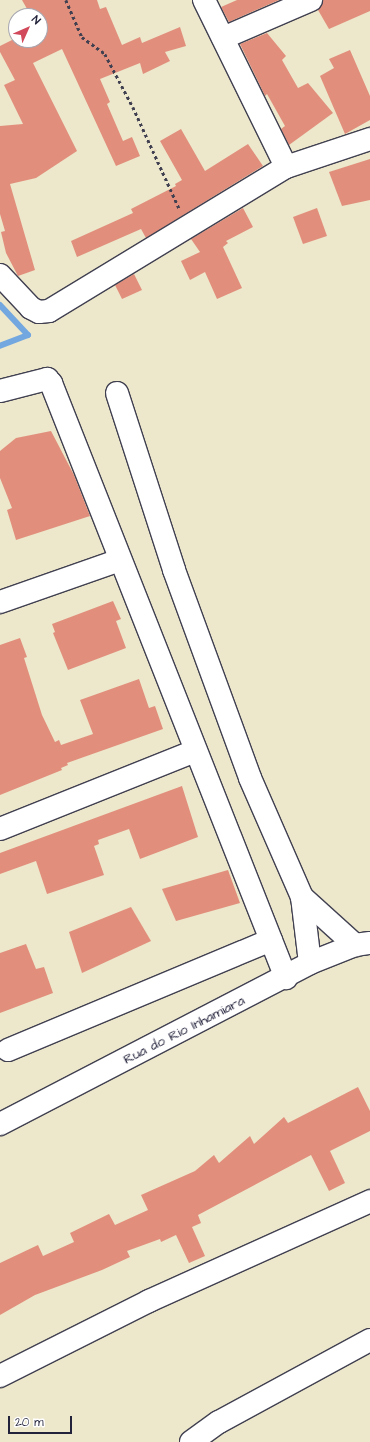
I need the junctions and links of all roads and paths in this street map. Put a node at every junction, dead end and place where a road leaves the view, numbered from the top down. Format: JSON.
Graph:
{"nodes":[{"id":1,"x":66,"y":0,"type":"edge"},
{"id":2,"x":204,"y":0,"type":"edge"},
{"id":3,"x":311,"y":0,"type":"edge"},
{"id":4,"x":224,"y":38,"type":"junction"},
{"id":5,"x":370,"y":139,"type":"edge"},
{"id":6,"x":286,"y":167,"type":"junction"},
{"id":7,"x":188,"y":227,"type":"junction"},
{"id":8,"x":0,"y":276,"type":"edge"},
{"id":9,"x":0,"y":391,"type":"edge"},
{"id":10,"x":117,"y":393,"type":"dead end"},
{"id":11,"x":120,"y":560,"type":"junction"},
{"id":12,"x":0,"y":602,"type":"edge"},
{"id":13,"x":195,"y":750,"type":"junction"},
{"id":14,"x":0,"y":829,"type":"edge"},
{"id":15,"x":302,"y":897,"type":"junction"},
{"id":16,"x":271,"y":940,"type":"junction"},
{"id":17,"x":362,"y":944,"type":"edge"},
{"id":18,"x":310,"y":963,"type":"junction"},
{"id":19,"x":286,"y":978,"type":"junction"},
{"id":20,"x":8,"y":1050,"type":"dead end"},
{"id":21,"x":0,"y":1124,"type":"edge"},
{"id":22,"x":370,"y":1201,"type":"edge"},
{"id":23,"x":370,"y":1340,"type":"edge"},
{"id":24,"x":0,"y":1376,"type":"edge"},
{"id":25,"x":191,"y":1442,"type":"edge"}],
"edges":[{"from":1,"to":7,"type":"path"},
{"from":2,"to":4,"type":"street"},
{"from":3,"to":4,"type":"street"},
{"from":4,"to":6,"type":"street"},
{"from":5,"to":6,"type":"street"},
{"from":6,"to":7,"type":"street"},
{"from":7,"to":8,"type":"street"},
{"from":9,"to":11,"type":"street"},
{"from":10,"to":15,"type":"street"},
{"from":11,"to":12,"type":"street"},
{"from":11,"to":13,"type":"street"},
{"from":13,"to":14,"type":"street"},
{"from":13,"to":16,"type":"street"},
{"from":15,"to":17,"type":"street"},
{"from":15,"to":18,"type":"street"},
{"from":16,"to":19,"type":"street"},
{"from":16,"to":20,"type":"street"},
{"from":17,"to":18,"type":"street","name":"Rua do Rio Inhamiara"},
{"from":18,"to":19,"type":"street","name":"Rua do Rio Inhamiara"},
{"from":19,"to":21,"type":"street","name":"Rua do Rio Inhamiara"},
{"from":22,"to":24,"type":"street"},
{"from":23,"to":25,"type":"street"}]}
